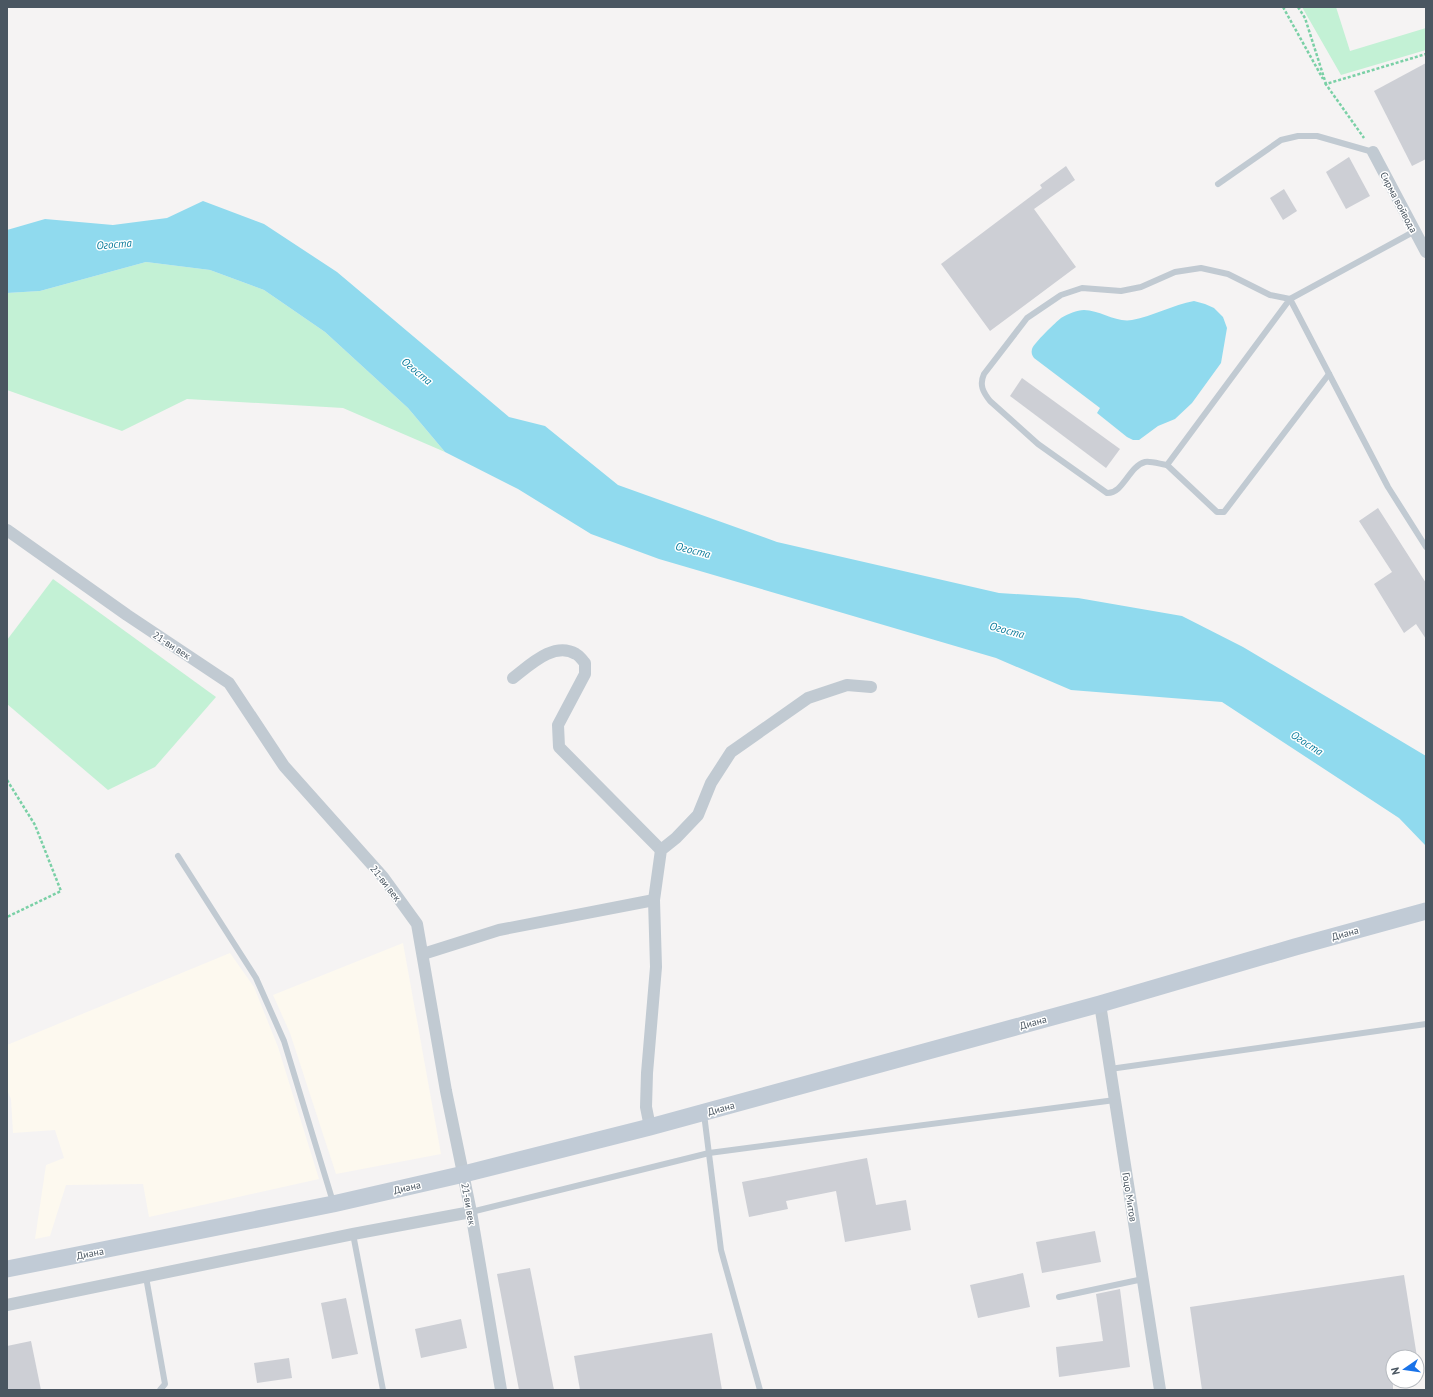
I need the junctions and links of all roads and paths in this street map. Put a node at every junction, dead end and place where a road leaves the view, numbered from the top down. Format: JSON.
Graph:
{"nodes":[{"id":1,"x":1283,"y":7,"type":"edge"},
{"id":2,"x":1298,"y":7,"type":"edge"},
{"id":3,"x":1426,"y":54,"type":"edge"},
{"id":4,"x":1326,"y":84,"type":"junction"},
{"id":5,"x":1373,"y":152,"type":"junction"},
{"id":6,"x":1218,"y":184,"type":"dead end"},
{"id":7,"x":1415,"y":231,"type":"junction"},
{"id":8,"x":1426,"y":252,"type":"edge"},
{"id":9,"x":1290,"y":299,"type":"junction"},
{"id":10,"x":1329,"y":374,"type":"junction"},
{"id":11,"x":1167,"y":465,"type":"junction"},
{"id":12,"x":7,"y":530,"type":"edge"},
{"id":13,"x":1426,"y":547,"type":"edge"},
{"id":14,"x":513,"y":678,"type":"dead end"},
{"id":15,"x":871,"y":687,"type":"dead end"},
{"id":16,"x":7,"y":780,"type":"edge"},
{"id":17,"x":662,"y":850,"type":"junction"},
{"id":18,"x":178,"y":856,"type":"dead end"},
{"id":19,"x":654,"y":900,"type":"junction"},
{"id":20,"x":1426,"y":911,"type":"edge"},
{"id":21,"x":7,"y":917,"type":"edge"},
{"id":22,"x":423,"y":954,"type":"junction"},
{"id":23,"x":1100,"y":1004,"type":"junction"},
{"id":24,"x":1426,"y":1024,"type":"edge"},
{"id":25,"x":1110,"y":1069,"type":"junction"},
{"id":26,"x":1115,"y":1100,"type":"junction"},
{"id":27,"x":703,"y":1112,"type":"junction"},
{"id":28,"x":650,"y":1127,"type":"junction"},
{"id":29,"x":709,"y":1153,"type":"junction"},
{"id":30,"x":464,"y":1174,"type":"junction"},
{"id":31,"x":333,"y":1204,"type":"junction"},
{"id":32,"x":471,"y":1212,"type":"junction"},
{"id":33,"x":353,"y":1234,"type":"junction"},
{"id":34,"x":7,"y":1269,"type":"edge"},
{"id":35,"x":146,"y":1277,"type":"junction"},
{"id":36,"x":1143,"y":1279,"type":"junction"},
{"id":37,"x":1059,"y":1297,"type":"dead end"},
{"id":38,"x":7,"y":1305,"type":"edge"},
{"id":39,"x":160,"y":1390,"type":"edge"},
{"id":40,"x":383,"y":1390,"type":"edge"},
{"id":41,"x":501,"y":1390,"type":"edge"},
{"id":42,"x":760,"y":1390,"type":"edge"},
{"id":43,"x":1160,"y":1390,"type":"edge"}],
"edges":[{"from":1,"to":4,"type":"path"},
{"from":2,"to":4,"type":"path"},
{"from":3,"to":4,"type":"path"},
{"from":4,"to":5,"type":"path"},
{"from":5,"to":6,"type":"lane"},
{"from":5,"to":7,"type":"street","name":"Сирма войвода"},
{"from":7,"to":8,"type":"street","name":"Сирма войвода"},
{"from":7,"to":9,"type":"lane"},
{"from":9,"to":10,"type":"lane"},
{"from":9,"to":11,"type":"lane"},
{"from":9,"to":11,"type":"lane"},
{"from":10,"to":11,"type":"lane"},
{"from":10,"to":13,"type":"lane"},
{"from":12,"to":22,"type":"street","name":"21-ви век"},
{"from":14,"to":17,"type":"street"},
{"from":15,"to":17,"type":"street"},
{"from":16,"to":21,"type":"path"},
{"from":17,"to":19,"type":"street"},
{"from":18,"to":31,"type":"lane"},
{"from":19,"to":22,"type":"street"},
{"from":19,"to":28,"type":"street"},
{"from":20,"to":23,"type":"main road","name":"Диана"},
{"from":22,"to":30,"type":"street","name":"21-ви век"},
{"from":23,"to":25,"type":"street","name":"Гоцо Митов"},
{"from":23,"to":27,"type":"main road","name":"Диана"},
{"from":24,"to":25,"type":"lane"},
{"from":25,"to":26,"type":"street","name":"Гоцо Митов"},
{"from":26,"to":29,"type":"lane"},
{"from":26,"to":36,"type":"street","name":"Гоцо Митов"},
{"from":27,"to":28,"type":"main road","name":"Диана"},
{"from":27,"to":29,"type":"lane"},
{"from":28,"to":30,"type":"main road","name":"Диана"},
{"from":29,"to":32,"type":"lane"},
{"from":29,"to":42,"type":"lane"},
{"from":30,"to":31,"type":"main road","name":"Диана"},
{"from":30,"to":32,"type":"street","name":"21-ви век"},
{"from":31,"to":34,"type":"main road","name":"Диана"},
{"from":32,"to":33,"type":"street"},
{"from":32,"to":41,"type":"street","name":"21-ви век"},
{"from":33,"to":35,"type":"street"},
{"from":33,"to":40,"type":"lane"},
{"from":35,"to":38,"type":"street"},
{"from":35,"to":39,"type":"lane"},
{"from":36,"to":37,"type":"lane"},
{"from":36,"to":43,"type":"street","name":"Гоцо Митов"}]}
